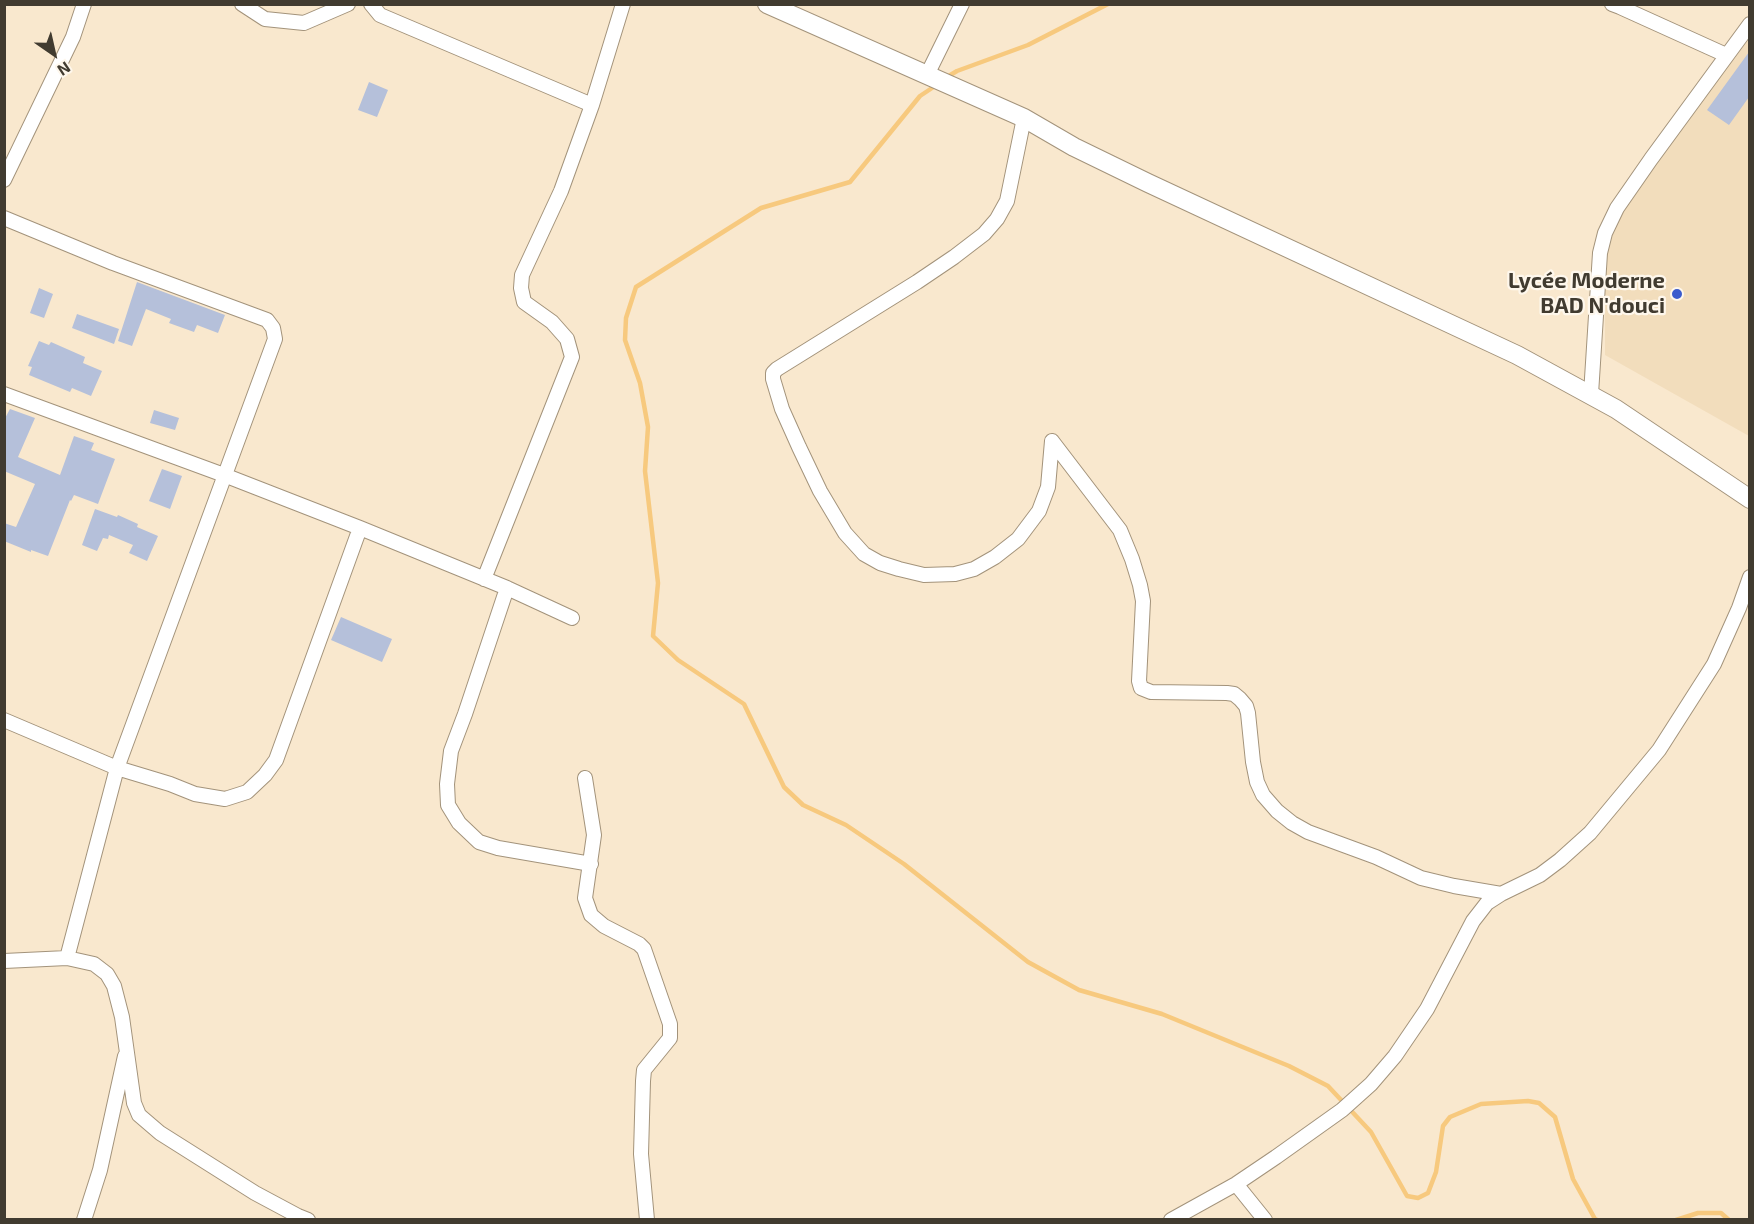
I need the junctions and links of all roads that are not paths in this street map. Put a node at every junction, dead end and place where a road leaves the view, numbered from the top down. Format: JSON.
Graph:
{"nodes":[{"id":1,"x":84,"y":4,"type":"edge"},
{"id":2,"x":242,"y":4,"type":"edge"},
{"id":3,"x":348,"y":4,"type":"edge"},
{"id":4,"x":370,"y":4,"type":"edge"},
{"id":5,"x":623,"y":4,"type":"edge"},
{"id":6,"x":766,"y":4,"type":"edge"},
{"id":7,"x":962,"y":4,"type":"edge"},
{"id":8,"x":1612,"y":4,"type":"edge"},
{"id":9,"x":1749,"y":24,"type":"edge"},
{"id":10,"x":1726,"y":55,"type":"junction"},
{"id":11,"x":927,"y":75,"type":"junction"},
{"id":12,"x":592,"y":105,"type":"junction"},
{"id":13,"x":1024,"y":118,"type":"junction"},
{"id":14,"x":4,"y":180,"type":"edge"},
{"id":15,"x":4,"y":218,"type":"edge"},
{"id":16,"x":4,"y":394,"type":"edge"},
{"id":17,"x":1591,"y":394,"type":"junction"},
{"id":18,"x":224,"y":475,"type":"junction"},
{"id":19,"x":1749,"y":499,"type":"edge"},
{"id":20,"x":360,"y":528,"type":"junction"},
{"id":21,"x":1749,"y":577,"type":"edge"},
{"id":22,"x":484,"y":579,"type":"junction"},
{"id":23,"x":507,"y":588,"type":"junction"},
{"id":24,"x":572,"y":618,"type":"dead end"},
{"id":25,"x":4,"y":720,"type":"edge"},
{"id":26,"x":117,"y":768,"type":"junction"},
{"id":27,"x":585,"y":778,"type":"dead end"},
{"id":28,"x":591,"y":864,"type":"junction"},
{"id":29,"x":1501,"y":894,"type":"junction"},
{"id":30,"x":67,"y":958,"type":"junction"},
{"id":31,"x":4,"y":961,"type":"edge"},
{"id":32,"x":127,"y":1046,"type":"junction"},
{"id":33,"x":1236,"y":1184,"type":"junction"},
{"id":34,"x":84,"y":1220,"type":"edge"},
{"id":35,"x":308,"y":1220,"type":"edge"},
{"id":36,"x":647,"y":1220,"type":"edge"},
{"id":37,"x":1171,"y":1220,"type":"edge"},
{"id":38,"x":1265,"y":1220,"type":"edge"}],
"edges":[{"from":1,"to":14,"type":"street"},
{"from":2,"to":3,"type":"street"},
{"from":4,"to":12,"type":"street"},
{"from":5,"to":12,"type":"street"},
{"from":6,"to":11,"type":"street"},
{"from":7,"to":11,"type":"street"},
{"from":8,"to":10,"type":"street"},
{"from":9,"to":10,"type":"street"},
{"from":10,"to":17,"type":"street"},
{"from":11,"to":13,"type":"street"},
{"from":12,"to":22,"type":"street"},
{"from":13,"to":17,"type":"street"},
{"from":13,"to":29,"type":"street"},
{"from":15,"to":18,"type":"street"},
{"from":16,"to":18,"type":"street"},
{"from":17,"to":19,"type":"street"},
{"from":18,"to":20,"type":"street"},
{"from":18,"to":26,"type":"street"},
{"from":20,"to":22,"type":"street"},
{"from":20,"to":26,"type":"street"},
{"from":21,"to":29,"type":"street"},
{"from":22,"to":23,"type":"street"},
{"from":23,"to":24,"type":"street"},
{"from":23,"to":28,"type":"street"},
{"from":25,"to":26,"type":"street"},
{"from":26,"to":30,"type":"street"},
{"from":27,"to":28,"type":"street"},
{"from":28,"to":36,"type":"street"},
{"from":29,"to":33,"type":"street"},
{"from":30,"to":31,"type":"street"},
{"from":30,"to":32,"type":"street"},
{"from":32,"to":34,"type":"street"},
{"from":32,"to":35,"type":"street"},
{"from":33,"to":37,"type":"street"},
{"from":33,"to":38,"type":"street"}]}
